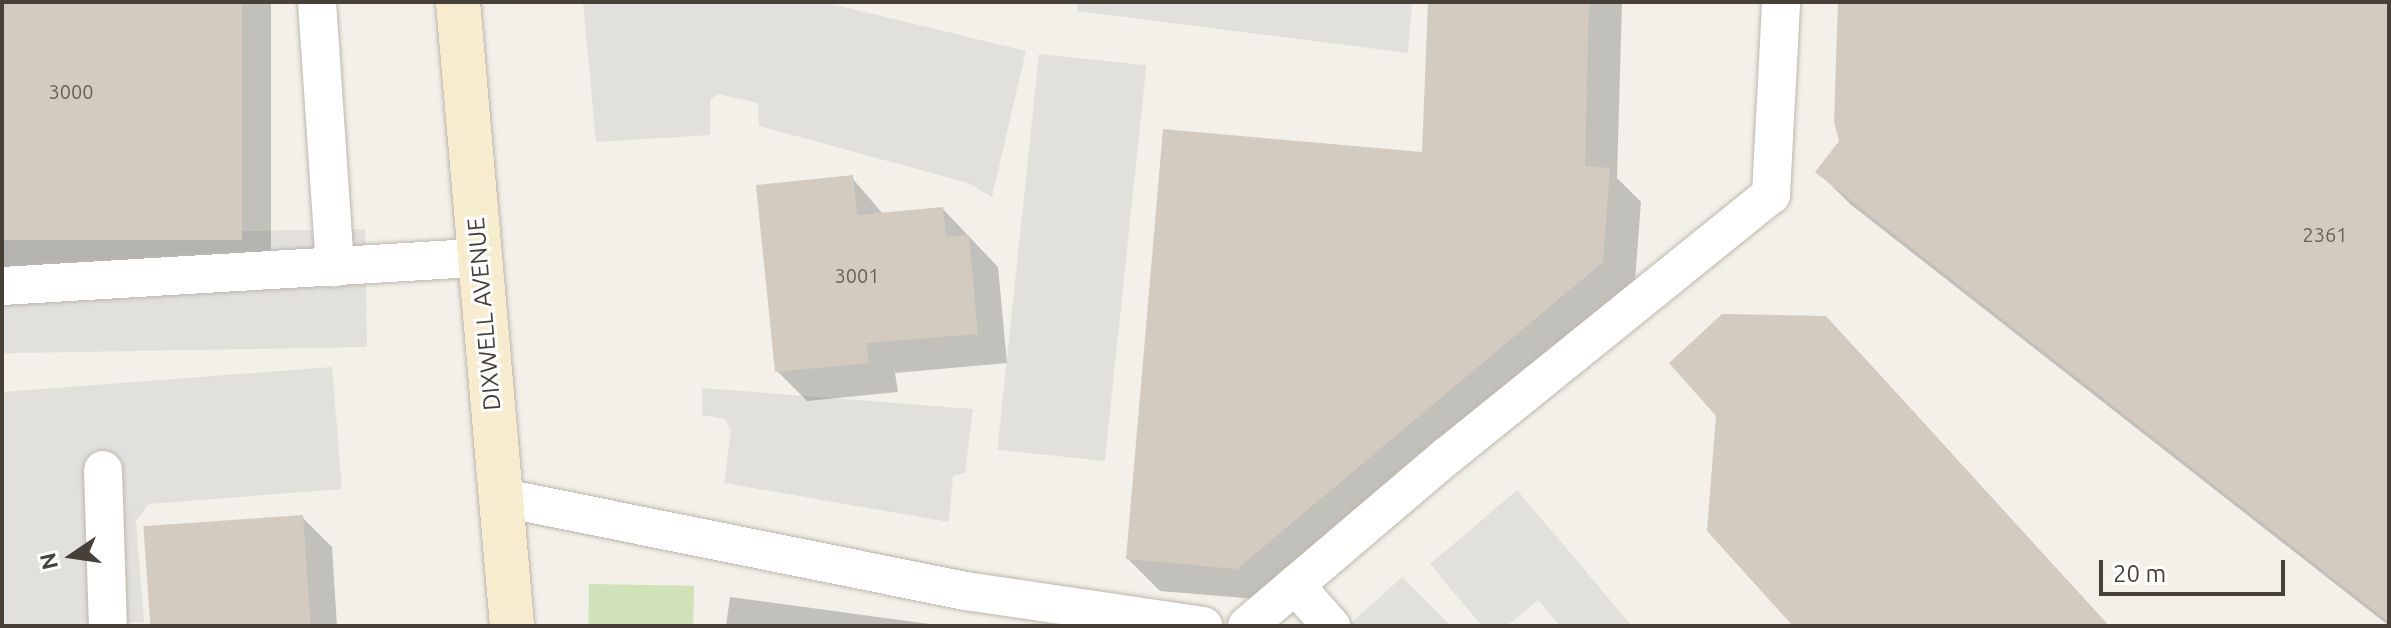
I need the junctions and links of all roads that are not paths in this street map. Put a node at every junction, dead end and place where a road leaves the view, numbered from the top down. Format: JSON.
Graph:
{"nodes":[{"id":1,"x":317,"y":2,"type":"edge"},
{"id":2,"x":458,"y":2,"type":"edge"},
{"id":3,"x":1781,"y":2,"type":"edge"},
{"id":4,"x":479,"y":258,"type":"junction"},
{"id":5,"x":335,"y":267,"type":"junction"},
{"id":6,"x":2,"y":286,"type":"edge"},
{"id":7,"x":103,"y":470,"type":"dead end"},
{"id":8,"x":499,"y":497,"type":"junction"},
{"id":9,"x":1295,"y":585,"type":"junction"},
{"id":10,"x":108,"y":626,"type":"edge"},
{"id":11,"x":512,"y":626,"type":"edge"},
{"id":12,"x":1203,"y":626,"type":"edge"},
{"id":13,"x":1247,"y":626,"type":"edge"},
{"id":14,"x":1331,"y":626,"type":"edge"}],
"edges":[{"from":1,"to":5,"type":"lane"},
{"from":2,"to":4,"type":"main road","name":"DIXWELL AVENUE"},
{"from":3,"to":9,"type":"lane"},
{"from":4,"to":5,"type":"lane"},
{"from":4,"to":8,"type":"main road","name":"DIXWELL AVENUE"},
{"from":5,"to":6,"type":"lane"},
{"from":7,"to":10,"type":"lane"},
{"from":8,"to":11,"type":"main road","name":"DIXWELL AVENUE"},
{"from":8,"to":12,"type":"lane"},
{"from":9,"to":13,"type":"lane"},
{"from":9,"to":14,"type":"lane"}]}
